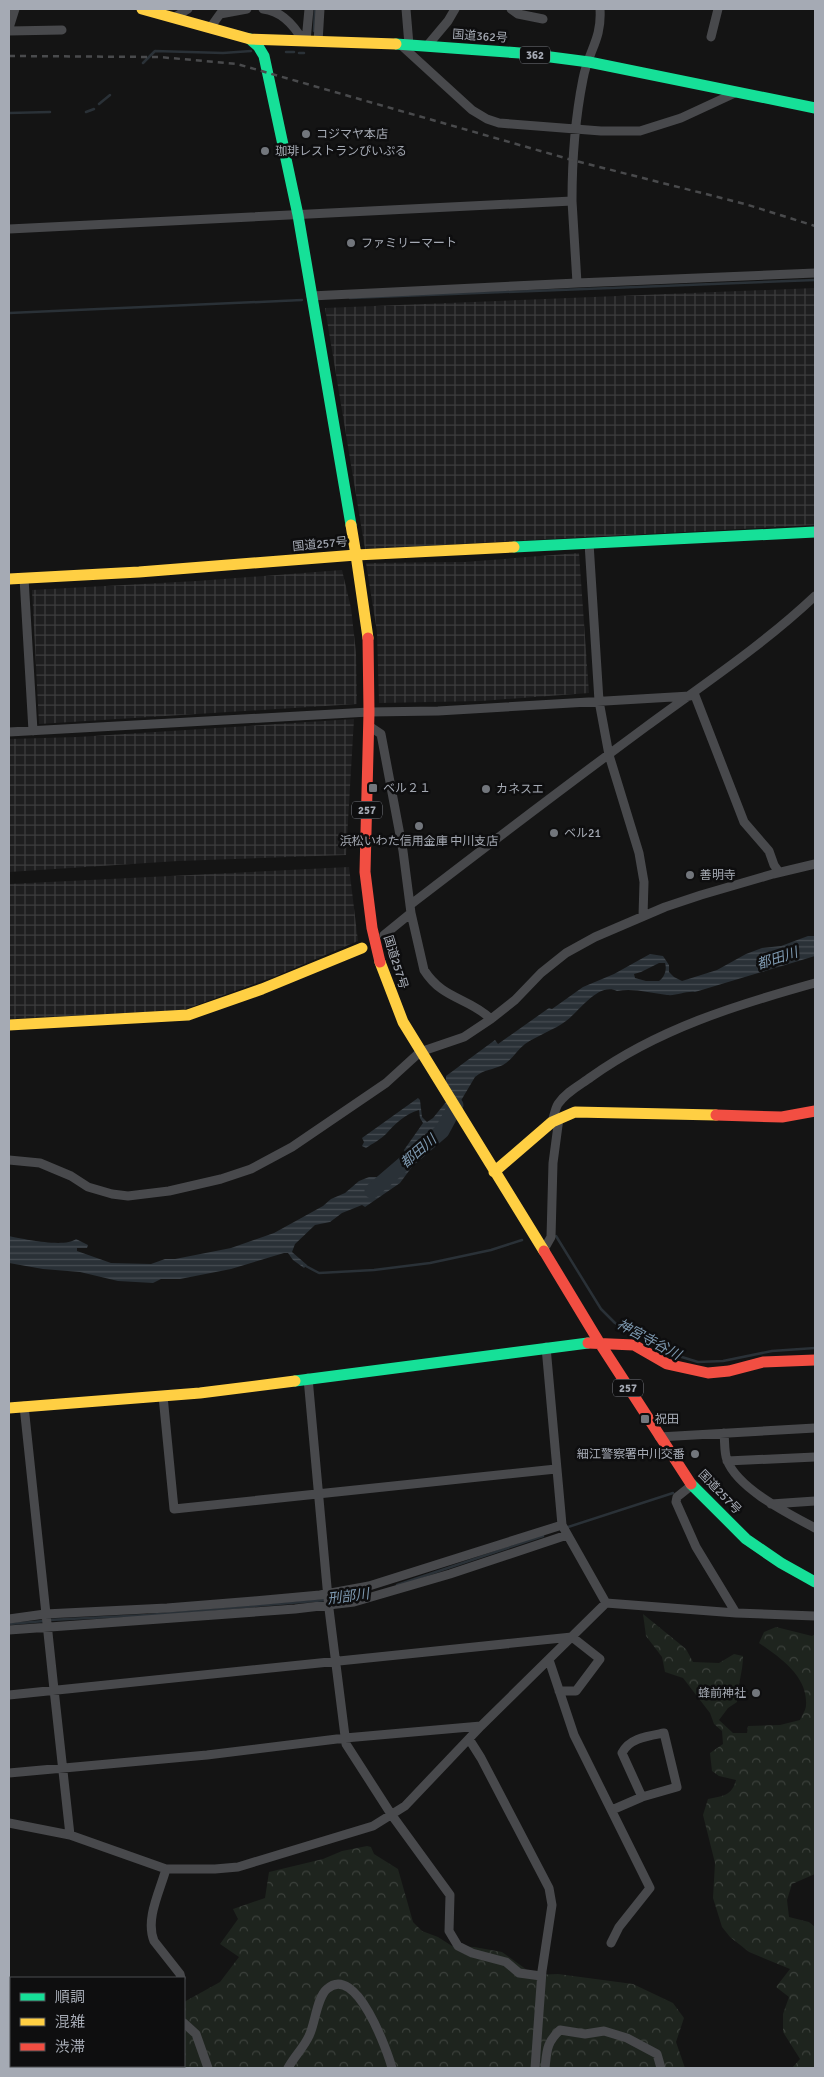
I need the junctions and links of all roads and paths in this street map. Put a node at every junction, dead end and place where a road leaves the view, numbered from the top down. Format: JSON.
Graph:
{"nodes":[{"id":1,"x":15,"y":9,"type":"edge"},
{"id":2,"x":142,"y":9,"type":"edge"},
{"id":3,"x":188,"y":9,"type":"edge"},
{"id":4,"x":248,"y":9,"type":"edge"},
{"id":5,"x":263,"y":9,"type":"edge"},
{"id":6,"x":309,"y":9,"type":"edge"},
{"id":7,"x":320,"y":9,"type":"edge"},
{"id":8,"x":406,"y":9,"type":"edge"},
{"id":9,"x":455,"y":9,"type":"edge"},
{"id":10,"x":511,"y":9,"type":"edge"},
{"id":11,"x":600,"y":9,"type":"edge"},
{"id":12,"x":718,"y":9,"type":"edge"},
{"id":13,"x":174,"y":18,"type":"junction"},
{"id":14,"x":543,"y":19,"type":"dead end"},
{"id":15,"x":210,"y":28,"type":"junction"},
{"id":16,"x":9,"y":30,"type":"edge"},
{"id":17,"x":62,"y":30,"type":"dead end"},
{"id":18,"x":711,"y":37,"type":"dead end"},
{"id":19,"x":250,"y":39,"type":"junction"},
{"id":20,"x":304,"y":41,"type":"junction"},
{"id":21,"x":318,"y":42,"type":"junction"},
{"id":22,"x":405,"y":44,"type":"junction"},
{"id":23,"x":427,"y":46,"type":"junction"},
{"id":24,"x":588,"y":62,"type":"junction"},
{"id":25,"x":738,"y":92,"type":"junction"},
{"id":26,"x":815,"y":108,"type":"edge"},
{"id":27,"x":576,"y":128,"type":"junction"},
{"id":28,"x":572,"y":201,"type":"junction"},
{"id":29,"x":298,"y":215,"type":"junction"},
{"id":30,"x":9,"y":229,"type":"edge"},
{"id":31,"x":815,"y":273,"type":"edge"},
{"id":32,"x":577,"y":283,"type":"junction"},
{"id":33,"x":311,"y":296,"type":"junction"},
{"id":34,"x":815,"y":532,"type":"edge"},
{"id":35,"x":589,"y":543,"type":"junction"},
{"id":36,"x":356,"y":555,"type":"junction"},
{"id":37,"x":24,"y":578,"type":"junction"},
{"id":38,"x":9,"y":579,"type":"edge"},
{"id":39,"x":815,"y":596,"type":"edge"},
{"id":40,"x":692,"y":694,"type":"junction"},
{"id":41,"x":599,"y":701,"type":"junction"},
{"id":42,"x":369,"y":712,"type":"junction"},
{"id":43,"x":369,"y":726,"type":"junction"},
{"id":44,"x":34,"y":731,"type":"junction"},
{"id":45,"x":9,"y":732,"type":"edge"},
{"id":46,"x":609,"y":755,"type":"junction"},
{"id":47,"x":815,"y":864,"type":"edge"},
{"id":48,"x":779,"y":872,"type":"junction"},
{"id":49,"x":410,"y":909,"type":"junction"},
{"id":50,"x":643,"y":916,"type":"junction"},
{"id":51,"x":384,"y":935,"type":"dead end"},
{"id":52,"x":362,"y":948,"type":"dead end"},
{"id":53,"x":815,"y":983,"type":"edge"},
{"id":54,"x":491,"y":1019,"type":"junction"},
{"id":55,"x":9,"y":1026,"type":"edge"},
{"id":56,"x":421,"y":1054,"type":"junction"},
{"id":57,"x":815,"y":1110,"type":"edge"},
{"id":58,"x":556,"y":1120,"type":"junction"},
{"id":59,"x":9,"y":1160,"type":"edge"},
{"id":60,"x":494,"y":1172,"type":"junction"},
{"id":61,"x":543,"y":1251,"type":"junction"},
{"id":62,"x":599,"y":1342,"type":"junction"},
{"id":63,"x":546,"y":1348,"type":"junction"},
{"id":64,"x":815,"y":1360,"type":"edge"},
{"id":65,"x":308,"y":1378,"type":"junction"},
{"id":66,"x":163,"y":1396,"type":"junction"},
{"id":67,"x":24,"y":1406,"type":"junction"},
{"id":68,"x":9,"y":1408,"type":"edge"},
{"id":69,"x":815,"y":1428,"type":"edge"},
{"id":70,"x":724,"y":1433,"type":"junction"},
{"id":71,"x":659,"y":1437,"type":"junction"},
{"id":72,"x":815,"y":1458,"type":"edge"},
{"id":73,"x":727,"y":1461,"type":"junction"},
{"id":74,"x":556,"y":1470,"type":"junction"},
{"id":75,"x":692,"y":1485,"type":"junction"},
{"id":76,"x":319,"y":1493,"type":"junction"},
{"id":77,"x":815,"y":1501,"type":"edge"},
{"id":78,"x":771,"y":1504,"type":"junction"},
{"id":79,"x":815,"y":1528,"type":"edge"},
{"id":80,"x":564,"y":1529,"type":"junction"},
{"id":81,"x":815,"y":1582,"type":"edge"},
{"id":82,"x":328,"y":1599,"type":"junction"},
{"id":83,"x":606,"y":1603,"type":"junction"},
{"id":84,"x":736,"y":1612,"type":"junction"},
{"id":85,"x":815,"y":1616,"type":"edge"},
{"id":86,"x":9,"y":1619,"type":"edge"},
{"id":87,"x":45,"y":1620,"type":"junction"},
{"id":88,"x":9,"y":1630,"type":"edge"},
{"id":89,"x":572,"y":1637,"type":"junction"},
{"id":90,"x":549,"y":1660,"type":"junction"},
{"id":91,"x":336,"y":1661,"type":"junction"},
{"id":92,"x":55,"y":1690,"type":"junction"},
{"id":93,"x":559,"y":1690,"type":"junction"},
{"id":94,"x":9,"y":1695,"type":"edge"},
{"id":95,"x":481,"y":1726,"type":"junction"},
{"id":96,"x":345,"y":1738,"type":"junction"},
{"id":97,"x":469,"y":1739,"type":"junction"},
{"id":98,"x":62,"y":1768,"type":"junction"},
{"id":99,"x":9,"y":1773,"type":"edge"},
{"id":100,"x":642,"y":1797,"type":"junction"},
{"id":101,"x":612,"y":1810,"type":"junction"},
{"id":102,"x":391,"y":1814,"type":"junction"},
{"id":103,"x":9,"y":1822,"type":"edge"},
{"id":104,"x":70,"y":1835,"type":"junction"},
{"id":105,"x":166,"y":1870,"type":"junction"},
{"id":106,"x":611,"y":1943,"type":"dead end"},
{"id":107,"x":542,"y":1976,"type":"junction"},
{"id":108,"x":181,"y":1977,"type":"edge"},
{"id":109,"x":185,"y":2024,"type":"edge"},
{"id":110,"x":208,"y":2068,"type":"edge"},
{"id":111,"x":288,"y":2068,"type":"edge"},
{"id":112,"x":392,"y":2068,"type":"edge"},
{"id":113,"x":536,"y":2068,"type":"edge"},
{"id":114,"x":544,"y":2068,"type":"edge"},
{"id":115,"x":661,"y":2068,"type":"edge"}],
"edges":[{"from":1,"to":16,"type":"street"},
{"from":2,"to":13,"type":"main road","name":"国道362号","number":"362"},
{"from":3,"to":13,"type":"street"},
{"from":4,"to":15,"type":"street"},
{"from":5,"to":20,"type":"street"},
{"from":6,"to":20,"type":"street"},
{"from":7,"to":21,"type":"street"},
{"from":8,"to":22,"type":"street"},
{"from":9,"to":23,"type":"street"},
{"from":10,"to":14,"type":"street"},
{"from":11,"to":24,"type":"street"},
{"from":12,"to":18,"type":"street"},
{"from":13,"to":15,"type":"main road","name":"国道362号","number":"362"},
{"from":15,"to":19,"type":"main road","name":"国道362号","number":"362"},
{"from":16,"to":17,"type":"street"},
{"from":19,"to":20,"type":"main road","name":"国道362号","number":"362"},
{"from":19,"to":29,"type":"main road"},
{"from":20,"to":21,"type":"main road","name":"国道362号","number":"362"},
{"from":21,"to":22,"type":"main road","name":"国道362号","number":"362"},
{"from":22,"to":23,"type":"main road","name":"国道362号","number":"362"},
{"from":22,"to":27,"type":"street"},
{"from":23,"to":24,"type":"main road","name":"国道362号","number":"362"},
{"from":24,"to":25,"type":"main road","name":"国道362号","number":"362"},
{"from":24,"to":27,"type":"street"},
{"from":25,"to":26,"type":"main road","name":"国道362号","number":"362"},
{"from":25,"to":27,"type":"street"},
{"from":27,"to":28,"type":"street"},
{"from":28,"to":29,"type":"street"},
{"from":28,"to":32,"type":"street"},
{"from":29,"to":30,"type":"street"},
{"from":29,"to":33,"type":"main road"},
{"from":31,"to":32,"type":"street"},
{"from":32,"to":33,"type":"street"},
{"from":33,"to":36,"type":"main road"},
{"from":34,"to":35,"type":"main road"},
{"from":35,"to":36,"type":"main road"},
{"from":35,"to":41,"type":"street"},
{"from":36,"to":37,"type":"main road","name":"国道257号"},
{"from":36,"to":42,"type":"main road","name":"国道257号","number":"257"},
{"from":37,"to":38,"type":"main road","name":"国道257号"},
{"from":37,"to":44,"type":"street"},
{"from":39,"to":40,"type":"street"},
{"from":40,"to":41,"type":"street"},
{"from":40,"to":46,"type":"street"},
{"from":40,"to":48,"type":"street"},
{"from":41,"to":42,"type":"street"},
{"from":41,"to":46,"type":"street"},
{"from":42,"to":43,"type":"main road","name":"国道257号","number":"257"},
{"from":42,"to":44,"type":"street"},
{"from":43,"to":49,"type":"street"},
{"from":43,"to":56,"type":"main road","name":"国道257号","number":"257"},
{"from":44,"to":45,"type":"street"},
{"from":46,"to":49,"type":"street"},
{"from":46,"to":50,"type":"street"},
{"from":47,"to":48,"type":"street"},
{"from":48,"to":50,"type":"street"},
{"from":49,"to":51,"type":"street"},
{"from":49,"to":54,"type":"street"},
{"from":50,"to":54,"type":"street"},
{"from":52,"to":55,"type":"main road"},
{"from":53,"to":58,"type":"street"},
{"from":54,"to":56,"type":"street"},
{"from":56,"to":59,"type":"street"},
{"from":56,"to":60,"type":"main road","name":"国道257号","number":"257"},
{"from":57,"to":58,"type":"main road"},
{"from":58,"to":60,"type":"main road"},
{"from":58,"to":61,"type":"street"},
{"from":60,"to":61,"type":"main road","name":"国道257号","number":"257"},
{"from":61,"to":62,"type":"main road","name":"国道257号","number":"257"},
{"from":62,"to":63,"type":"main road"},
{"from":62,"to":64,"type":"main road"},
{"from":62,"to":71,"type":"main road","name":"国道257号","number":"257"},
{"from":63,"to":65,"type":"main road"},
{"from":63,"to":74,"type":"street"},
{"from":65,"to":66,"type":"main road"},
{"from":65,"to":76,"type":"street"},
{"from":66,"to":67,"type":"main road"},
{"from":66,"to":76,"type":"street"},
{"from":67,"to":68,"type":"main road"},
{"from":67,"to":87,"type":"street"},
{"from":69,"to":70,"type":"street"},
{"from":70,"to":71,"type":"street"},
{"from":70,"to":73,"type":"street"},
{"from":71,"to":75,"type":"main road","name":"国道257号","number":"257"},
{"from":72,"to":73,"type":"street"},
{"from":73,"to":78,"type":"street"},
{"from":74,"to":76,"type":"street"},
{"from":74,"to":80,"type":"street"},
{"from":75,"to":81,"type":"main road","name":"国道257号","number":"257"},
{"from":75,"to":84,"type":"street"},
{"from":76,"to":82,"type":"street"},
{"from":77,"to":78,"type":"street"},
{"from":78,"to":79,"type":"street"},
{"from":80,"to":82,"type":"street"},
{"from":80,"to":82,"type":"street"},
{"from":80,"to":83,"type":"street"},
{"from":82,"to":87,"type":"street"},
{"from":82,"to":91,"type":"street"},
{"from":83,"to":84,"type":"street"},
{"from":83,"to":89,"type":"street"},
{"from":84,"to":85,"type":"street"},
{"from":86,"to":87,"type":"street"},
{"from":87,"to":88,"type":"street"},
{"from":87,"to":92,"type":"street"},
{"from":89,"to":90,"type":"street"},
{"from":89,"to":91,"type":"street"},
{"from":89,"to":93,"type":"street"},
{"from":90,"to":93,"type":"street"},
{"from":90,"to":95,"type":"street"},
{"from":91,"to":92,"type":"street"},
{"from":91,"to":96,"type":"street"},
{"from":92,"to":94,"type":"street"},
{"from":92,"to":98,"type":"street"},
{"from":93,"to":101,"type":"street"},
{"from":95,"to":96,"type":"street"},
{"from":95,"to":97,"type":"street"},
{"from":96,"to":98,"type":"street"},
{"from":96,"to":102,"type":"street"},
{"from":97,"to":102,"type":"street"},
{"from":97,"to":107,"type":"street"},
{"from":98,"to":99,"type":"street"},
{"from":98,"to":104,"type":"street"},
{"from":100,"to":100,"type":"street"},
{"from":100,"to":101,"type":"street"},
{"from":101,"to":106,"type":"street"},
{"from":102,"to":105,"type":"street"},
{"from":102,"to":107,"type":"street"},
{"from":103,"to":104,"type":"street"},
{"from":104,"to":105,"type":"street"},
{"from":105,"to":108,"type":"street"},
{"from":107,"to":113,"type":"street"},
{"from":109,"to":110,"type":"street"},
{"from":111,"to":112,"type":"street"},
{"from":114,"to":115,"type":"street"}]}
